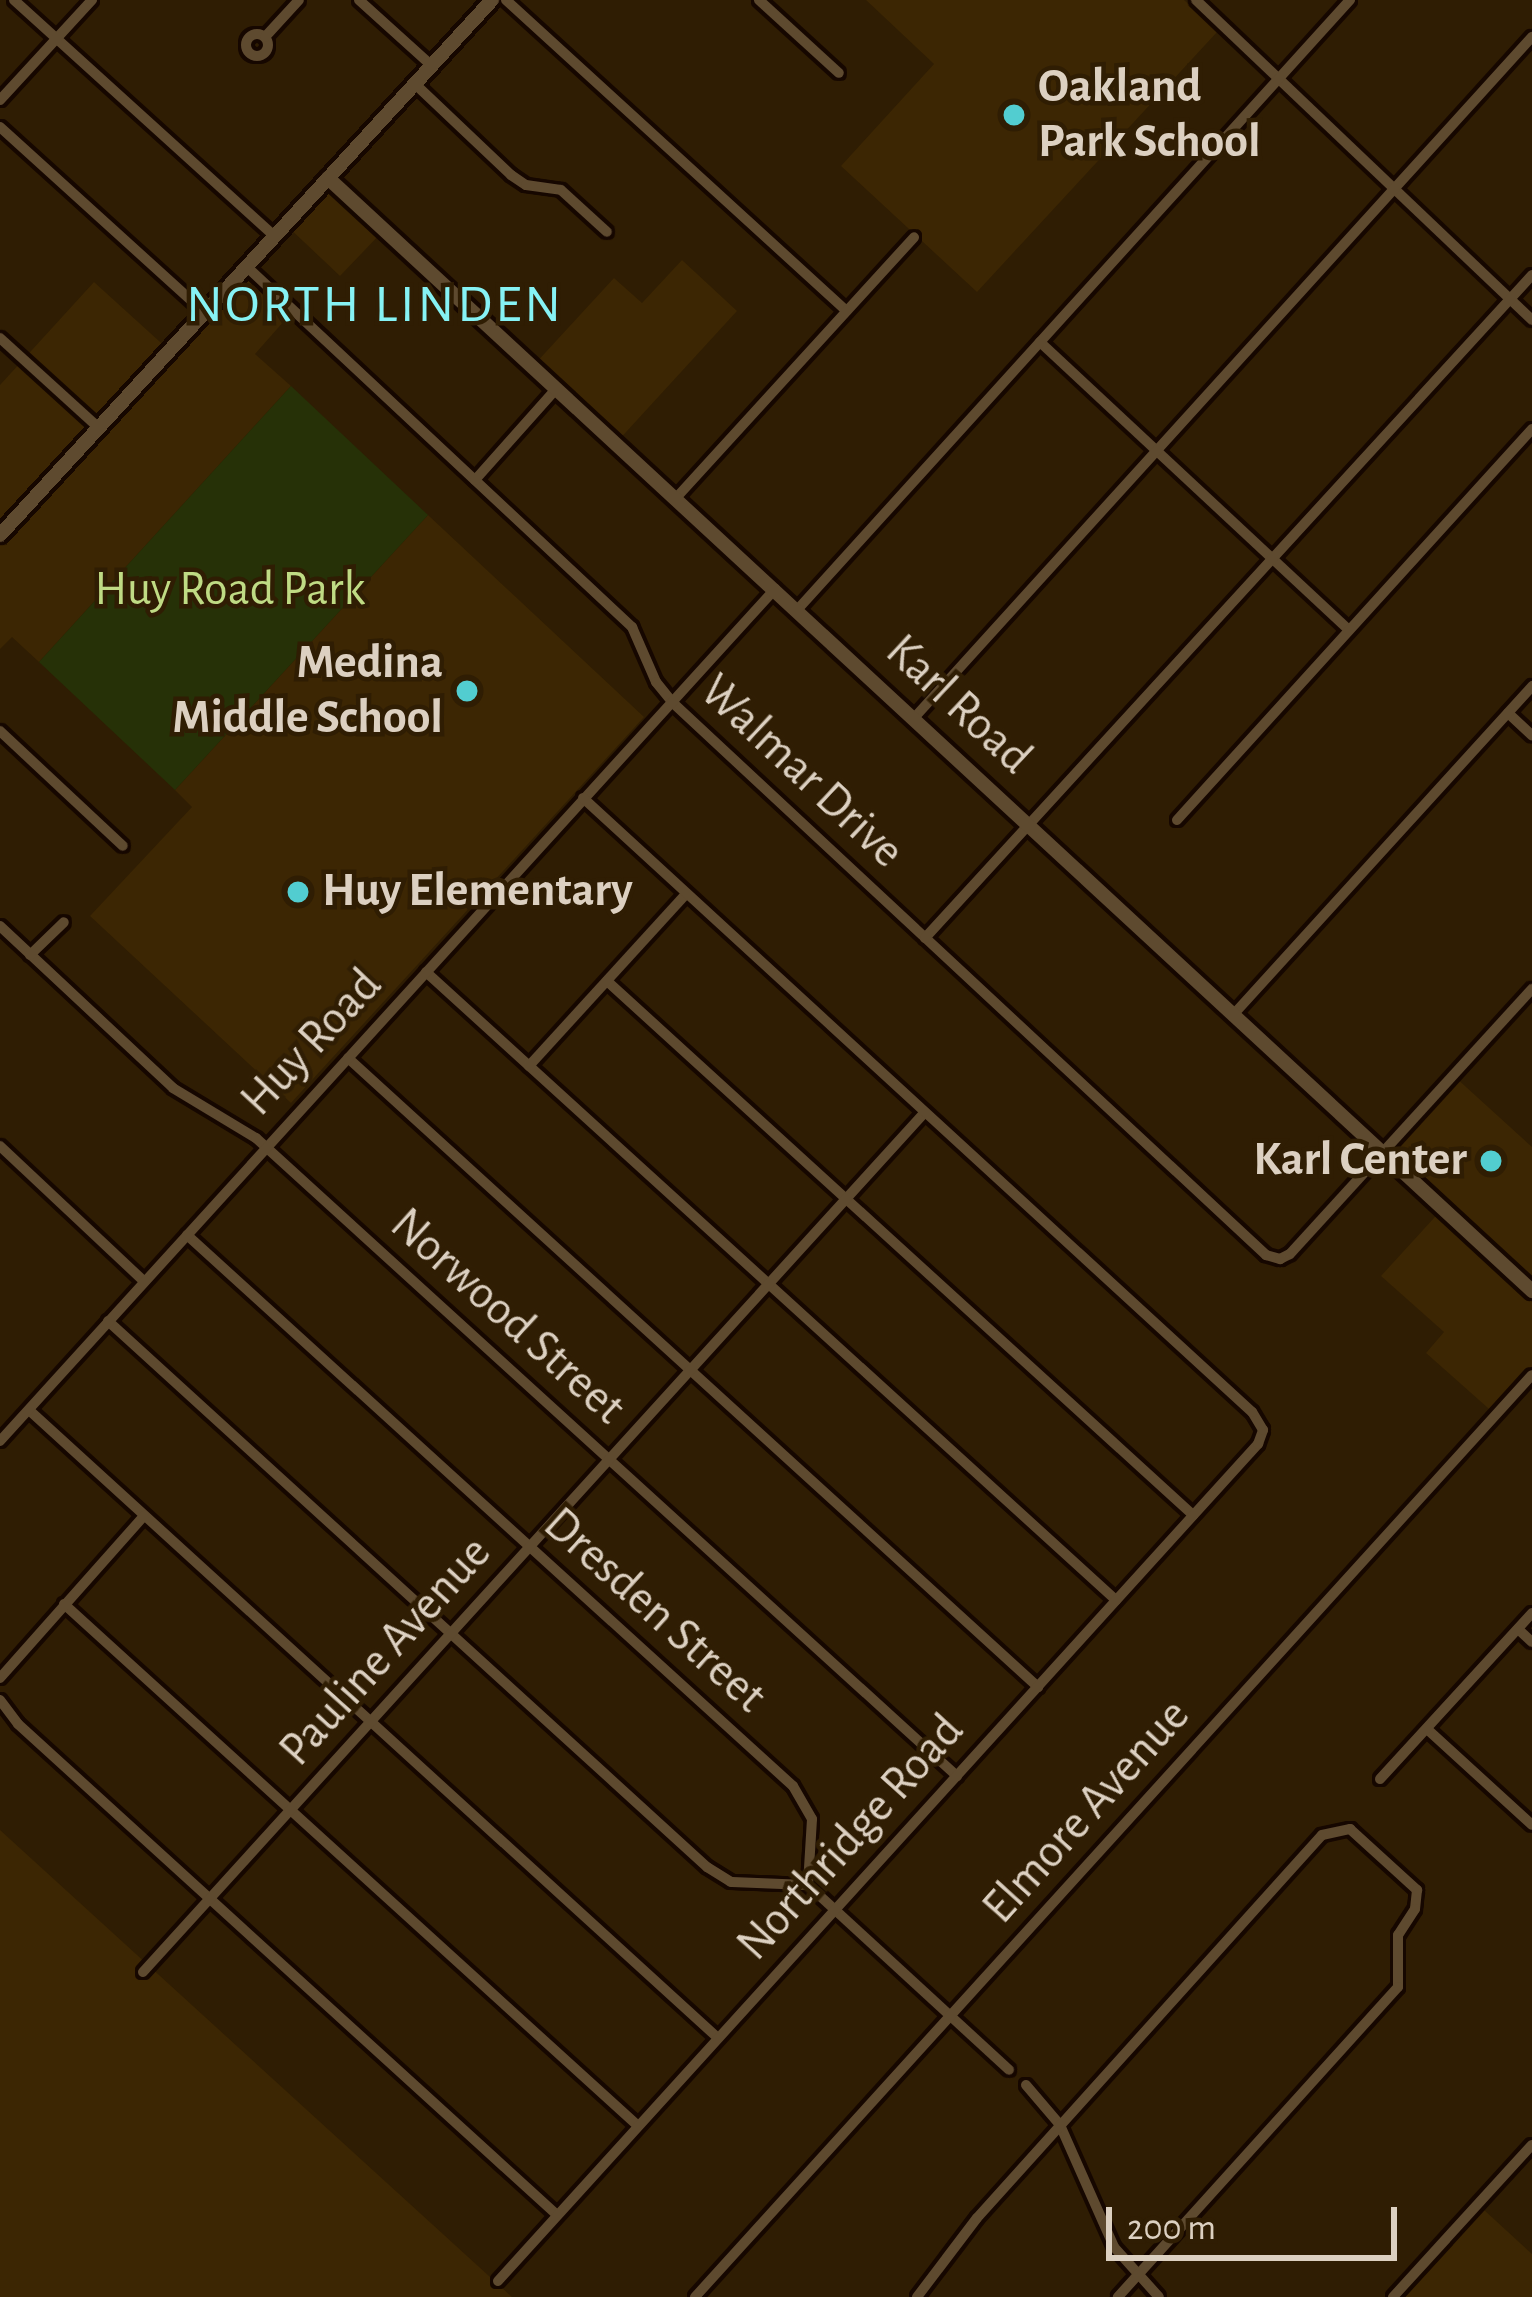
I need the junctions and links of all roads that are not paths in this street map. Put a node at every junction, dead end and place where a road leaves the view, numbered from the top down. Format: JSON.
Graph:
{"nodes":[{"id":1,"x":14,"y":0,"type":"edge"},
{"id":2,"x":92,"y":0,"type":"edge"},
{"id":3,"x":298,"y":0,"type":"edge"},
{"id":4,"x":359,"y":0,"type":"edge"},
{"id":5,"x":492,"y":0,"type":"edge"},
{"id":6,"x":506,"y":0,"type":"edge"},
{"id":7,"x":759,"y":0,"type":"edge"},
{"id":8,"x":1196,"y":0,"type":"edge"},
{"id":9,"x":1350,"y":0,"type":"edge"},
{"id":10,"x":265,"y":37,"type":"dead end"},
{"id":11,"x":1532,"y":37,"type":"edge"},
{"id":12,"x":56,"y":38,"type":"junction"},
{"id":13,"x":431,"y":65,"type":"junction"},
{"id":14,"x":839,"y":73,"type":"dead end"},
{"id":15,"x":1279,"y":78,"type":"junction"},
{"id":16,"x":414,"y":83,"type":"junction"},
{"id":17,"x":0,"y":100,"type":"edge"},
{"id":18,"x":0,"y":127,"type":"edge"},
{"id":19,"x":328,"y":178,"type":"junction"},
{"id":20,"x":1394,"y":189,"type":"junction"},
{"id":21,"x":607,"y":232,"type":"dead end"},
{"id":22,"x":274,"y":236,"type":"junction"},
{"id":23,"x":914,"y":237,"type":"dead end"},
{"id":24,"x":246,"y":266,"type":"junction"},
{"id":25,"x":1532,"y":275,"type":"edge"},
{"id":26,"x":1510,"y":300,"type":"junction"},
{"id":27,"x":846,"y":311,"type":"junction"},
{"id":28,"x":204,"y":313,"type":"junction"},
{"id":29,"x":1532,"y":320,"type":"edge"},
{"id":30,"x":0,"y":338,"type":"edge"},
{"id":31,"x":1040,"y":342,"type":"junction"},
{"id":32,"x":557,"y":388,"type":"junction"},
{"id":33,"x":99,"y":428,"type":"junction"},
{"id":34,"x":1532,"y":429,"type":"edge"},
{"id":35,"x":1155,"y":452,"type":"junction"},
{"id":36,"x":475,"y":480,"type":"junction"},
{"id":37,"x":676,"y":499,"type":"junction"},
{"id":38,"x":0,"y":535,"type":"edge"},
{"id":39,"x":1272,"y":562,"type":"junction"},
{"id":40,"x":775,"y":589,"type":"junction"},
{"id":41,"x":798,"y":609,"type":"junction"},
{"id":42,"x":1349,"y":630,"type":"junction"},
{"id":43,"x":1532,"y":686,"type":"edge"},
{"id":44,"x":672,"y":701,"type":"junction"},
{"id":45,"x":1508,"y":713,"type":"junction"},
{"id":46,"x":914,"y":718,"type":"junction"},
{"id":47,"x":0,"y":731,"type":"edge"},
{"id":48,"x":1532,"y":735,"type":"edge"},
{"id":49,"x":583,"y":798,"type":"junction"},
{"id":50,"x":1177,"y":820,"type":"dead end"},
{"id":51,"x":1030,"y":826,"type":"junction"},
{"id":52,"x":123,"y":846,"type":"dead end"},
{"id":53,"x":684,"y":896,"type":"junction"},
{"id":54,"x":64,"y":922,"type":"dead end"},
{"id":55,"x":0,"y":926,"type":"edge"},
{"id":56,"x":926,"y":938,"type":"junction"},
{"id":57,"x":30,"y":955,"type":"junction"},
{"id":58,"x":426,"y":973,"type":"junction"},
{"id":59,"x":607,"y":981,"type":"junction"},
{"id":60,"x":1532,"y":989,"type":"edge"},
{"id":61,"x":1233,"y":1015,"type":"junction"},
{"id":62,"x":348,"y":1058,"type":"junction"},
{"id":63,"x":530,"y":1066,"type":"junction"},
{"id":64,"x":924,"y":1113,"type":"junction"},
{"id":65,"x":0,"y":1146,"type":"edge"},
{"id":66,"x":266,"y":1146,"type":"junction"},
{"id":67,"x":1383,"y":1153,"type":"junction"},
{"id":68,"x":846,"y":1198,"type":"junction"},
{"id":69,"x":187,"y":1235,"type":"junction"},
{"id":70,"x":144,"y":1281,"type":"junction"},
{"id":71,"x":770,"y":1284,"type":"junction"},
{"id":72,"x":1532,"y":1291,"type":"edge"},
{"id":73,"x":108,"y":1321,"type":"junction"},
{"id":74,"x":691,"y":1373,"type":"junction"},
{"id":75,"x":1532,"y":1375,"type":"edge"},
{"id":76,"x":28,"y":1410,"type":"junction"},
{"id":77,"x":0,"y":1441,"type":"edge"},
{"id":78,"x":610,"y":1459,"type":"junction"},
{"id":79,"x":1193,"y":1515,"type":"junction"},
{"id":80,"x":144,"y":1516,"type":"junction"},
{"id":81,"x":530,"y":1546,"type":"junction"},
{"id":82,"x":1116,"y":1600,"type":"junction"},
{"id":83,"x":64,"y":1604,"type":"junction"},
{"id":84,"x":1532,"y":1613,"type":"edge"},
{"id":85,"x":1518,"y":1629,"type":"junction"},
{"id":86,"x":451,"y":1634,"type":"junction"},
{"id":87,"x":1532,"y":1642,"type":"edge"},
{"id":88,"x":0,"y":1678,"type":"edge"},
{"id":89,"x":1038,"y":1687,"type":"junction"},
{"id":90,"x":0,"y":1700,"type":"edge"},
{"id":91,"x":371,"y":1721,"type":"junction"},
{"id":92,"x":1427,"y":1729,"type":"junction"},
{"id":93,"x":957,"y":1776,"type":"junction"},
{"id":94,"x":1380,"y":1779,"type":"dead end"},
{"id":95,"x":290,"y":1810,"type":"junction"},
{"id":96,"x":1532,"y":1825,"type":"edge"},
{"id":97,"x":808,"y":1885,"type":"junction"},
{"id":98,"x":210,"y":1899,"type":"junction"},
{"id":99,"x":835,"y":1910,"type":"junction"},
{"id":100,"x":143,"y":1972,"type":"dead end"},
{"id":101,"x":949,"y":2017,"type":"junction"},
{"id":102,"x":718,"y":2038,"type":"junction"},
{"id":103,"x":1009,"y":2070,"type":"dead end"},
{"id":104,"x":1026,"y":2085,"type":"dead end"},
{"id":105,"x":1060,"y":2125,"type":"junction"},
{"id":106,"x":638,"y":2126,"type":"junction"},
{"id":107,"x":1532,"y":2145,"type":"edge"},
{"id":108,"x":557,"y":2215,"type":"junction"},
{"id":109,"x":1136,"y":2276,"type":"junction"},
{"id":110,"x":498,"y":2281,"type":"dead end"},
{"id":111,"x":695,"y":2297,"type":"edge"},
{"id":112,"x":916,"y":2297,"type":"edge"},
{"id":113,"x":1118,"y":2297,"type":"edge"},
{"id":114,"x":1159,"y":2297,"type":"edge"},
{"id":115,"x":1394,"y":2297,"type":"edge"}],
"edges":[{"from":1,"to":12,"type":"street"},
{"from":2,"to":12,"type":"street"},
{"from":3,"to":10,"type":"street"},
{"from":4,"to":13,"type":"street"},
{"from":5,"to":13,"type":"main road"},
{"from":6,"to":27,"type":"street"},
{"from":7,"to":14,"type":"street"},
{"from":8,"to":15,"type":"street"},
{"from":9,"to":15,"type":"street"},
{"from":11,"to":20,"type":"street"},
{"from":12,"to":17,"type":"street"},
{"from":12,"to":22,"type":"street"},
{"from":13,"to":16,"type":"main road"},
{"from":15,"to":20,"type":"street"},
{"from":15,"to":31,"type":"street"},
{"from":16,"to":19,"type":"main road"},
{"from":16,"to":21,"type":"street"},
{"from":18,"to":28,"type":"street"},
{"from":19,"to":22,"type":"main road"},
{"from":19,"to":32,"type":"main road","name":"Karl Road"},
{"from":20,"to":26,"type":"street"},
{"from":20,"to":35,"type":"street"},
{"from":22,"to":24,"type":"main road"},
{"from":23,"to":27,"type":"street"},
{"from":24,"to":28,"type":"main road"},
{"from":24,"to":36,"type":"street","name":"Walmar Drive"},
{"from":25,"to":26,"type":"street"},
{"from":26,"to":29,"type":"street"},
{"from":26,"to":39,"type":"street"},
{"from":27,"to":37,"type":"street"},
{"from":28,"to":33,"type":"main road"},
{"from":30,"to":33,"type":"street"},
{"from":31,"to":35,"type":"street"},
{"from":31,"to":41,"type":"street"},
{"from":32,"to":36,"type":"street"},
{"from":32,"to":37,"type":"main road","name":"Karl Road"},
{"from":33,"to":38,"type":"main road"},
{"from":34,"to":42,"type":"street"},
{"from":35,"to":39,"type":"street"},
{"from":35,"to":46,"type":"street"},
{"from":36,"to":44,"type":"street","name":"Walmar Drive"},
{"from":37,"to":40,"type":"main road","name":"Karl Road"},
{"from":39,"to":42,"type":"street"},
{"from":39,"to":51,"type":"street"},
{"from":40,"to":41,"type":"main road","name":"Karl Road"},
{"from":40,"to":44,"type":"street","name":"Huy Road"},
{"from":41,"to":46,"type":"main road","name":"Karl Road"},
{"from":42,"to":50,"type":"street"},
{"from":43,"to":45,"type":"street"},
{"from":44,"to":49,"type":"street","name":"Huy Road"},
{"from":44,"to":56,"type":"street","name":"Walmar Drive"},
{"from":45,"to":48,"type":"street"},
{"from":45,"to":61,"type":"street"},
{"from":46,"to":51,"type":"main road","name":"Karl Road"},
{"from":47,"to":52,"type":"street"},
{"from":49,"to":53,"type":"street"},
{"from":49,"to":58,"type":"street","name":"Huy Road"},
{"from":51,"to":56,"type":"street"},
{"from":51,"to":61,"type":"main road","name":"Karl Road"},
{"from":53,"to":59,"type":"street"},
{"from":53,"to":64,"type":"street"},
{"from":54,"to":57,"type":"street"},
{"from":55,"to":57,"type":"street","name":"Norwood Street"},
{"from":56,"to":67,"type":"street","name":"Walmar Drive"},
{"from":57,"to":66,"type":"street","name":"Norwood Street"},
{"from":58,"to":62,"type":"street","name":"Huy Road"},
{"from":58,"to":63,"type":"street"},
{"from":59,"to":63,"type":"street"},
{"from":59,"to":68,"type":"street"},
{"from":60,"to":67,"type":"street"},
{"from":61,"to":67,"type":"main road","name":"Karl Road"},
{"from":62,"to":66,"type":"street","name":"Huy Road"},
{"from":62,"to":74,"type":"street"},
{"from":63,"to":71,"type":"street"},
{"from":64,"to":68,"type":"street","name":"Pauline Avenue"},
{"from":64,"to":79,"type":"street","name":"Northridge Road"},
{"from":65,"to":70,"type":"street"},
{"from":66,"to":69,"type":"street","name":"Huy Road"},
{"from":66,"to":78,"type":"street","name":"Norwood Street"},
{"from":67,"to":72,"type":"main road","name":"Karl Road"},
{"from":68,"to":71,"type":"street","name":"Pauline Avenue"},
{"from":68,"to":79,"type":"street"},
{"from":69,"to":70,"type":"street","name":"Huy Road"},
{"from":69,"to":81,"type":"street","name":"Dresden Street"},
{"from":70,"to":73,"type":"street","name":"Huy Road"},
{"from":71,"to":74,"type":"street","name":"Pauline Avenue"},
{"from":71,"to":82,"type":"street"},
{"from":73,"to":76,"type":"street","name":"Huy Road"},
{"from":73,"to":86,"type":"street"},
{"from":74,"to":78,"type":"street","name":"Pauline Avenue"},
{"from":74,"to":89,"type":"street"},
{"from":75,"to":101,"type":"street","name":"Elmore Avenue"},
{"from":76,"to":77,"type":"street","name":"Huy Road"},
{"from":76,"to":80,"type":"street"},
{"from":78,"to":81,"type":"street","name":"Pauline Avenue"},
{"from":78,"to":93,"type":"street","name":"Norwood Street"},
{"from":79,"to":82,"type":"street","name":"Northridge Road"},
{"from":80,"to":83,"type":"street"},
{"from":80,"to":91,"type":"street"},
{"from":81,"to":86,"type":"street","name":"Pauline Avenue"},
{"from":81,"to":97,"type":"street","name":"Dresden Street"},
{"from":82,"to":89,"type":"street","name":"Northridge Road"},
{"from":83,"to":88,"type":"street"},
{"from":83,"to":95,"type":"street"},
{"from":84,"to":85,"type":"street"},
{"from":85,"to":87,"type":"street"},
{"from":85,"to":92,"type":"street"},
{"from":86,"to":91,"type":"street","name":"Pauline Avenue"},
{"from":86,"to":97,"type":"street"},
{"from":89,"to":93,"type":"street","name":"Northridge Road"},
{"from":90,"to":98,"type":"street"},
{"from":91,"to":95,"type":"street","name":"Pauline Avenue"},
{"from":91,"to":102,"type":"street"},
{"from":92,"to":94,"type":"street"},
{"from":92,"to":96,"type":"street"},
{"from":93,"to":99,"type":"street","name":"Northridge Road"},
{"from":95,"to":98,"type":"street","name":"Pauline Avenue"},
{"from":95,"to":106,"type":"street"},
{"from":97,"to":99,"type":"street"},
{"from":98,"to":100,"type":"street","name":"Pauline Avenue"},
{"from":98,"to":108,"type":"street"},
{"from":99,"to":101,"type":"street"},
{"from":99,"to":102,"type":"street","name":"Northridge Road"},
{"from":101,"to":103,"type":"street"},
{"from":101,"to":111,"type":"street","name":"Elmore Avenue"},
{"from":102,"to":106,"type":"street","name":"Northridge Road"},
{"from":104,"to":105,"type":"street"},
{"from":105,"to":109,"type":"street"},
{"from":105,"to":109,"type":"street"},
{"from":105,"to":112,"type":"street"},
{"from":106,"to":108,"type":"street","name":"Northridge Road"},
{"from":107,"to":115,"type":"street"},
{"from":108,"to":110,"type":"street","name":"Northridge Road"},
{"from":109,"to":113,"type":"street"},
{"from":109,"to":114,"type":"street"}]}
